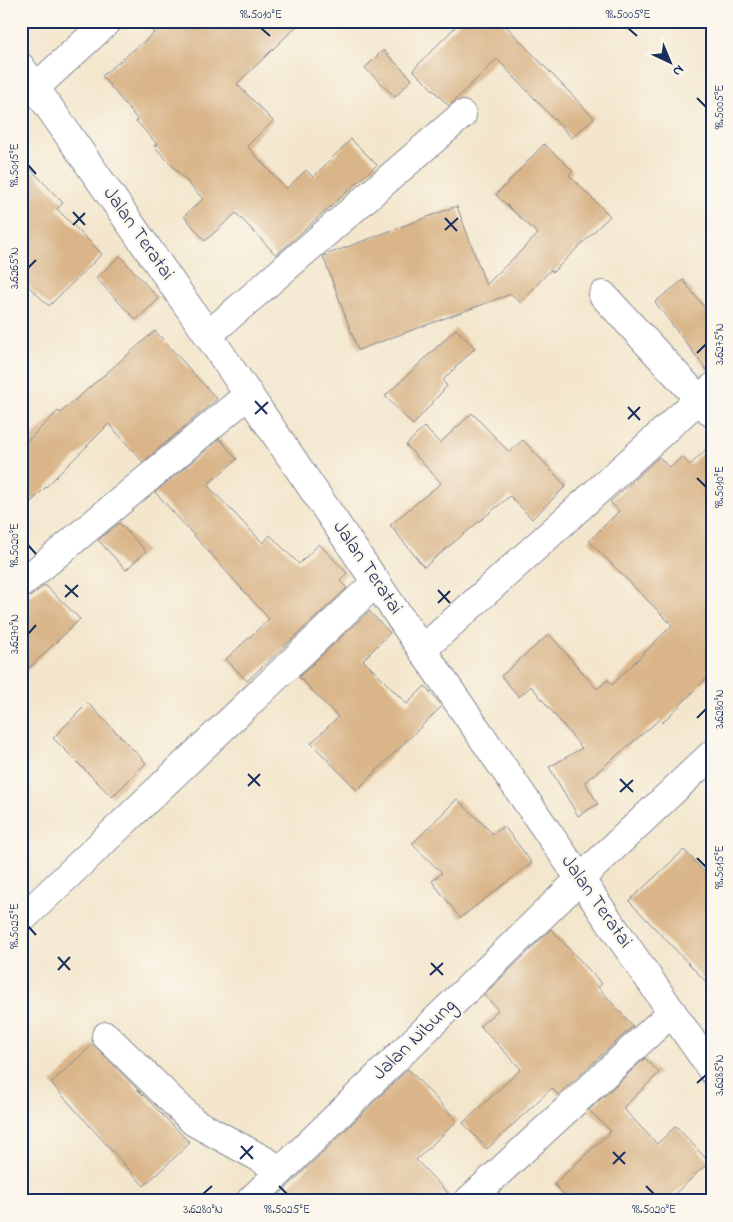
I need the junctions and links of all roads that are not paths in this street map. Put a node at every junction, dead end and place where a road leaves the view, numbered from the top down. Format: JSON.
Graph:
{"nodes":[{"id":1,"x":108,"y":21,"type":"edge"},
{"id":2,"x":28,"y":78,"type":"edge"},
{"id":3,"x":462,"y":115,"type":"dead end"},
{"id":4,"x":603,"y":295,"type":"dead end"},
{"id":5,"x":208,"y":335,"type":"junction"},
{"id":6,"x":249,"y":394,"type":"junction"},
{"id":7,"x":707,"y":400,"type":"edge"},
{"id":8,"x":376,"y":582,"type":"junction"},
{"id":9,"x":21,"y":584,"type":"edge"},
{"id":10,"x":422,"y":650,"type":"junction"},
{"id":11,"x":712,"y":754,"type":"edge"},
{"id":12,"x":580,"y":878,"type":"junction"},
{"id":13,"x":21,"y":920,"type":"edge"},
{"id":14,"x":672,"y":1012,"type":"junction"},
{"id":15,"x":106,"y":1036,"type":"dead end"},
{"id":16,"x":712,"y":1070,"type":"edge"},
{"id":17,"x":282,"y":1170,"type":"junction"},
{"id":18,"x":250,"y":1201,"type":"edge"},
{"id":19,"x":468,"y":1201,"type":"edge"}],
"edges":[{"from":1,"to":2,"type":"street"},
{"from":2,"to":5,"type":"street","name":"Jalan Teratai"},
{"from":3,"to":5,"type":"street"},
{"from":4,"to":7,"type":"street"},
{"from":5,"to":6,"type":"street","name":"Jalan Teratai"},
{"from":6,"to":8,"type":"street","name":"Jalan Teratai"},
{"from":6,"to":9,"type":"street"},
{"from":7,"to":10,"type":"street"},
{"from":8,"to":10,"type":"street","name":"Jalan Teratai"},
{"from":8,"to":13,"type":"street"},
{"from":10,"to":12,"type":"street","name":"Jalan Teratai"},
{"from":11,"to":12,"type":"street","name":"Jalan Nibung"},
{"from":12,"to":14,"type":"street","name":"Jalan Teratai"},
{"from":12,"to":17,"type":"street","name":"Jalan Nibung"},
{"from":14,"to":16,"type":"street","name":"Jalan Teratai"},
{"from":14,"to":19,"type":"street"},
{"from":15,"to":17,"type":"street"},
{"from":17,"to":18,"type":"street","name":"Jalan Nibung"}]}
